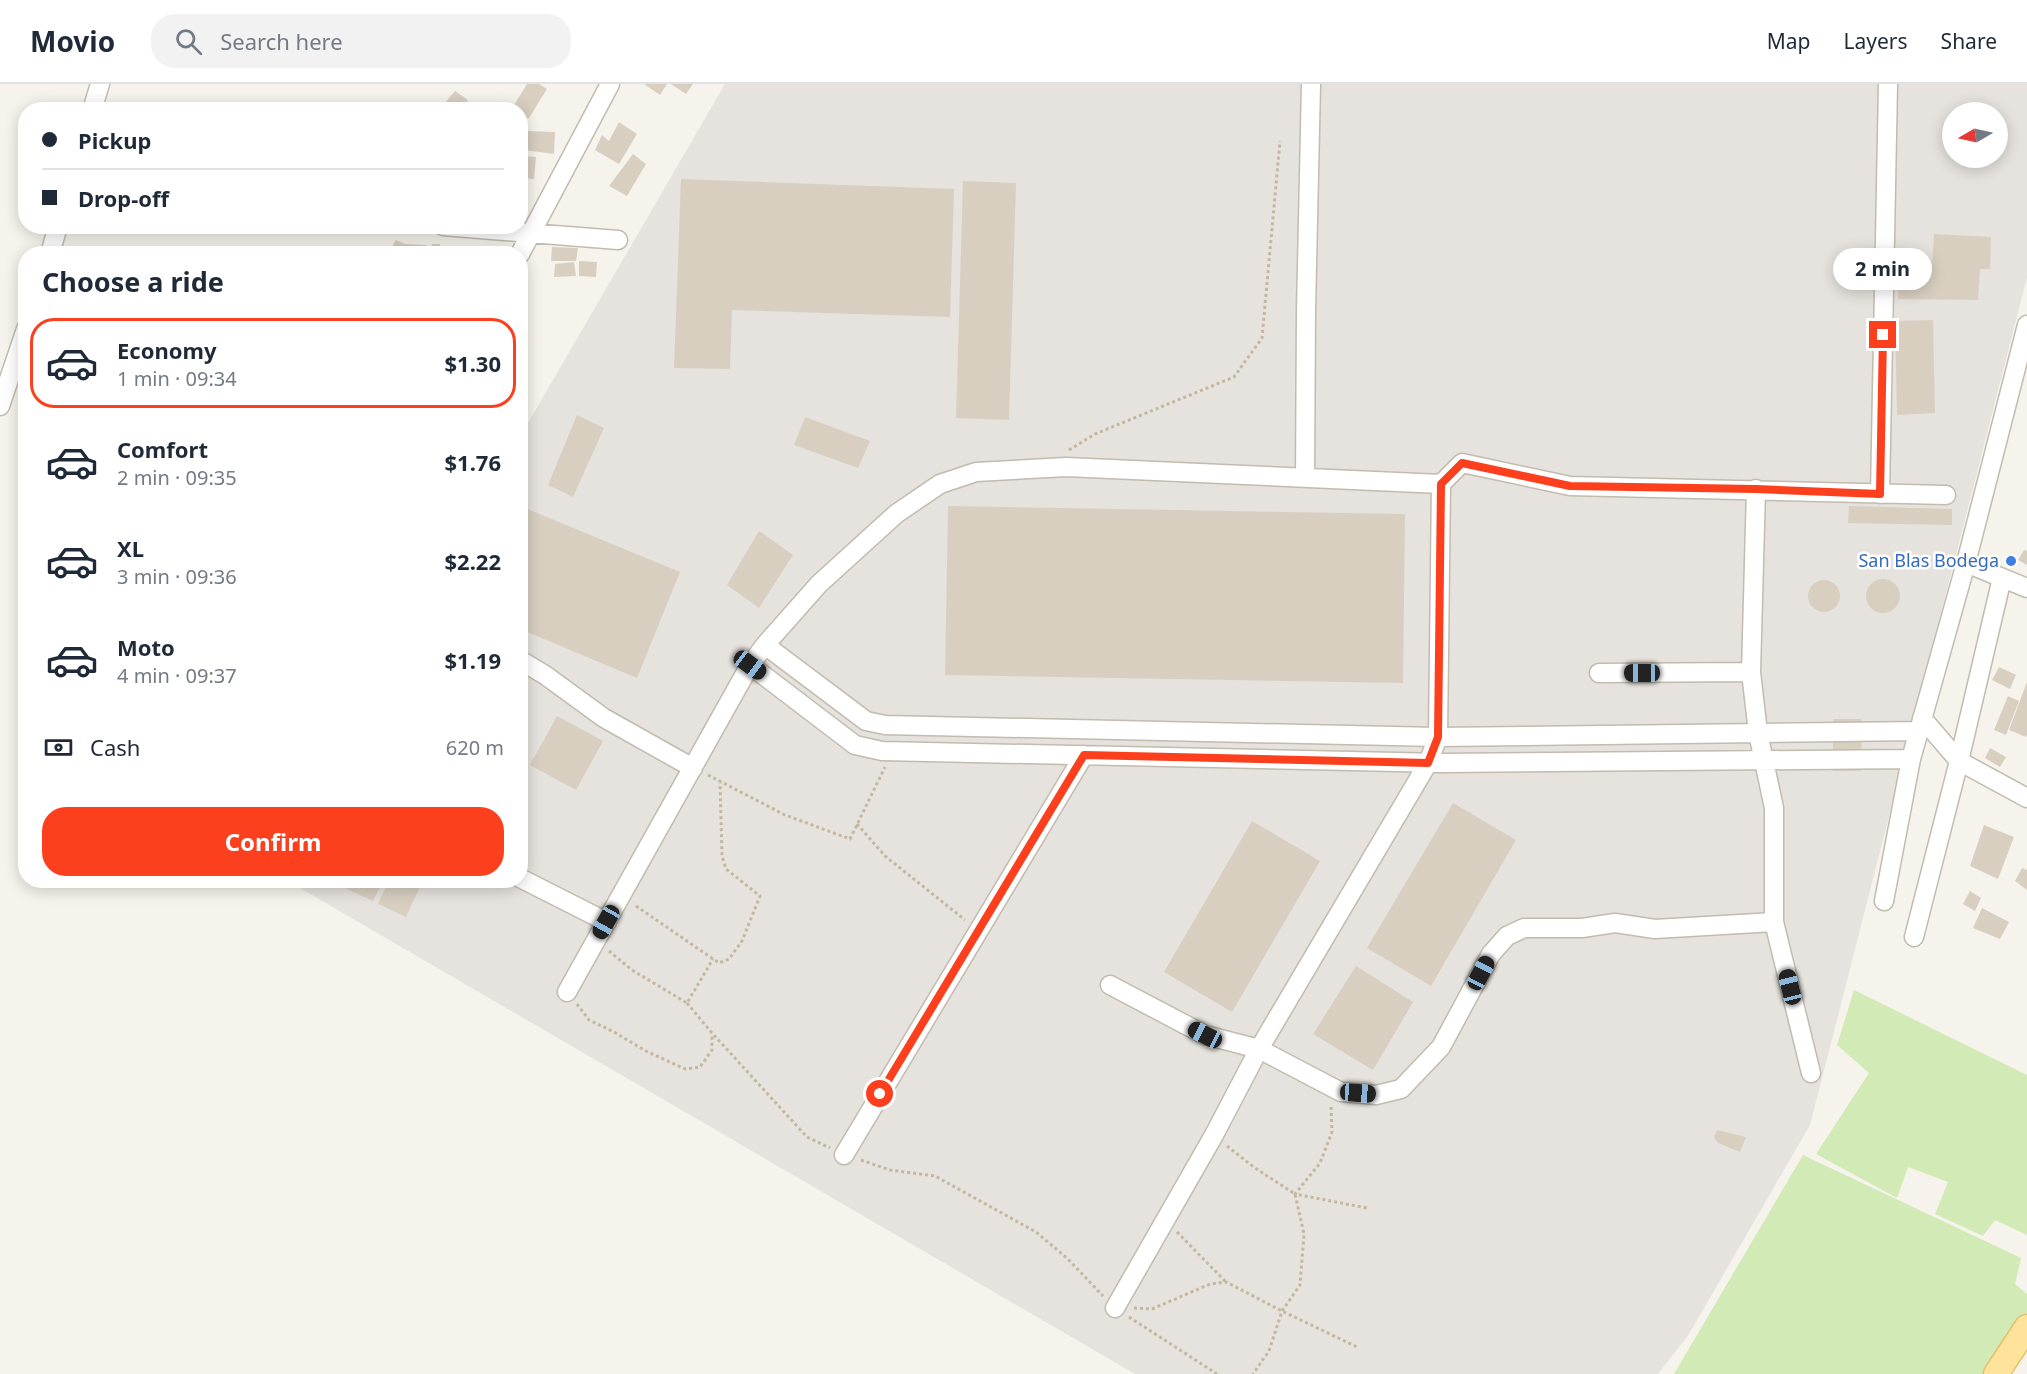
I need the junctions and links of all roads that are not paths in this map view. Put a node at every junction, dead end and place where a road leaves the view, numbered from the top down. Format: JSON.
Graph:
{"nodes":[{"id":1,"x":100,"y":84,"type":"edge"},
{"id":2,"x":610,"y":84,"type":"edge"},
{"id":3,"x":1311,"y":84,"type":"edge"},
{"id":4,"x":1888,"y":84,"type":"edge"},
{"id":5,"x":94,"y":102,"type":"edge"},
{"id":6,"x":528,"y":232,"type":"edge"},
{"id":7,"x":531,"y":232,"type":"junction"},
{"id":8,"x":618,"y":240,"type":"dead end"},
{"id":9,"x":524,"y":246,"type":"edge"},
{"id":10,"x":2027,"y":325,"type":"edge"},
{"id":11,"x":18,"y":353,"type":"edge"},
{"id":12,"x":2021,"y":373,"type":"edge"},
{"id":13,"x":0,"y":406,"type":"edge"},
{"id":14,"x":1305,"y":478,"type":"junction"},
{"id":15,"x":1441,"y":484,"type":"junction"},
{"id":16,"x":1756,"y":489,"type":"junction"},
{"id":17,"x":1880,"y":494,"type":"junction"},
{"id":18,"x":1946,"y":495,"type":"dead end"},
{"id":19,"x":1965,"y":563,"type":"junction"},
{"id":20,"x":2002,"y":578,"type":"junction"},
{"id":21,"x":2027,"y":588,"type":"edge"},
{"id":22,"x":765,"y":645,"type":"junction"},
{"id":23,"x":528,"y":665,"type":"edge"},
{"id":24,"x":750,"y":665,"type":"junction"},
{"id":25,"x":1751,"y":672,"type":"junction"},
{"id":26,"x":1599,"y":674,"type":"dead end"},
{"id":27,"x":1920,"y":725,"type":"junction"},
{"id":28,"x":1758,"y":733,"type":"junction"},
{"id":29,"x":1438,"y":737,"type":"junction"},
{"id":30,"x":1084,"y":755,"type":"junction"},
{"id":31,"x":1765,"y":759,"type":"junction"},
{"id":32,"x":1911,"y":759,"type":"junction"},
{"id":33,"x":1959,"y":761,"type":"junction"},
{"id":34,"x":1428,"y":763,"type":"junction"},
{"id":35,"x":693,"y":768,"type":"junction"},
{"id":36,"x":2027,"y":798,"type":"edge"},
{"id":37,"x":528,"y":882,"type":"edge"},
{"id":38,"x":1884,"y":901,"type":"dead end"},
{"id":39,"x":606,"y":922,"type":"junction"},
{"id":40,"x":1774,"y":922,"type":"junction"},
{"id":41,"x":1914,"y":937,"type":"dead end"},
{"id":42,"x":1110,"y":985,"type":"dead end"},
{"id":43,"x":567,"y":992,"type":"road end"},
{"id":44,"x":1259,"y":1050,"type":"junction"},
{"id":45,"x":1811,"y":1073,"type":"dead end"},
{"id":46,"x":844,"y":1155,"type":"road end"},
{"id":47,"x":1114,"y":1308,"type":"road end"},
{"id":48,"x":2027,"y":1328,"type":"edge"},
{"id":49,"x":1996,"y":1374,"type":"edge"}],
"edges":[{"from":1,"to":5,"type":"street"},
{"from":2,"to":7,"type":"street"},
{"from":3,"to":14,"type":"street"},
{"from":4,"to":17,"type":"street"},
{"from":6,"to":7,"type":"street"},
{"from":7,"to":8,"type":"street"},
{"from":7,"to":9,"type":"street"},
{"from":10,"to":12,"type":"street"},
{"from":11,"to":13,"type":"street"},
{"from":12,"to":19,"type":"street"},
{"from":14,"to":15,"type":"street"},
{"from":14,"to":22,"type":"street"},
{"from":15,"to":16,"type":"street"},
{"from":15,"to":29,"type":"street"},
{"from":16,"to":17,"type":"street"},
{"from":16,"to":25,"type":"street"},
{"from":17,"to":18,"type":"street"},
{"from":19,"to":20,"type":"street"},
{"from":19,"to":27,"type":"street"},
{"from":20,"to":21,"type":"street"},
{"from":20,"to":33,"type":"street"},
{"from":22,"to":24,"type":"street"},
{"from":22,"to":29,"type":"street"},
{"from":23,"to":35,"type":"street"},
{"from":24,"to":30,"type":"street"},
{"from":24,"to":35,"type":"street"},
{"from":25,"to":26,"type":"street"},
{"from":25,"to":28,"type":"street"},
{"from":27,"to":28,"type":"street"},
{"from":27,"to":32,"type":"street"},
{"from":27,"to":33,"type":"street"},
{"from":28,"to":29,"type":"street"},
{"from":28,"to":31,"type":"street"},
{"from":29,"to":34,"type":"street"},
{"from":30,"to":34,"type":"street"},
{"from":30,"to":46,"type":"street"},
{"from":31,"to":32,"type":"street"},
{"from":31,"to":34,"type":"street"},
{"from":31,"to":40,"type":"street"},
{"from":32,"to":38,"type":"street"},
{"from":33,"to":36,"type":"street"},
{"from":33,"to":41,"type":"street"},
{"from":34,"to":44,"type":"street"},
{"from":35,"to":39,"type":"street"},
{"from":37,"to":39,"type":"street"},
{"from":39,"to":43,"type":"street"},
{"from":40,"to":44,"type":"street"},
{"from":40,"to":45,"type":"street"},
{"from":42,"to":44,"type":"street"},
{"from":44,"to":47,"type":"street"},
{"from":48,"to":49,"type":"main road"}]}
